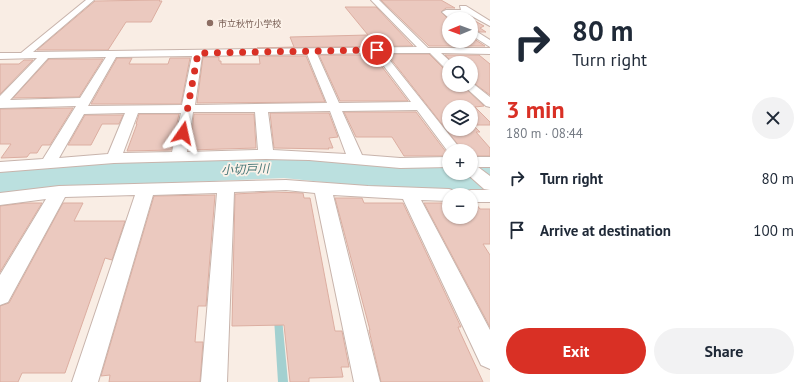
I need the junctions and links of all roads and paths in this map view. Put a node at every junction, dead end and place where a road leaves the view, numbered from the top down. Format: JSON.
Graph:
{"nodes":[{"id":1,"x":90,"y":0,"type":"edge"},
{"id":2,"x":375,"y":0,"type":"edge"},
{"id":3,"x":446,"y":12,"type":"edge"},
{"id":4,"x":469,"y":12,"type":"edge"},
{"id":5,"x":478,"y":17,"type":"edge"},
{"id":6,"x":490,"y":24,"type":"edge"},
{"id":7,"x":478,"y":36,"type":"edge"},
{"id":8,"x":490,"y":44,"type":"edge"},
{"id":9,"x":377,"y":50,"type":"junction"},
{"id":10,"x":311,"y":51,"type":"junction"},
{"id":11,"x":430,"y":51,"type":"junction"},
{"id":12,"x":198,"y":53,"type":"junction"},
{"id":13,"x":487,"y":53,"type":"edge"},
{"id":14,"x":112,"y":54,"type":"junction"},
{"id":15,"x":0,"y":56,"type":"edge"},
{"id":16,"x":23,"y":56,"type":"junction"},
{"id":17,"x":45,"y":56,"type":"junction"},
{"id":18,"x":442,"y":60,"type":"edge"},
{"id":19,"x":478,"y":92,"type":"edge"},
{"id":20,"x":487,"y":98,"type":"edge"},
{"id":21,"x":0,"y":103,"type":"edge"},
{"id":22,"x":82,"y":106,"type":"junction"},
{"id":23,"x":420,"y":106,"type":"junction"},
{"id":24,"x":335,"y":107,"type":"junction"},
{"id":25,"x":261,"y":108,"type":"junction"},
{"id":26,"x":188,"y":109,"type":"junction"},
{"id":27,"x":133,"y":110,"type":"junction"},
{"id":28,"x":449,"y":144,"type":"edge"},
{"id":29,"x":266,"y":154,"type":"junction"},
{"id":30,"x":179,"y":156,"type":"junction"},
{"id":31,"x":114,"y":158,"type":"junction"},
{"id":32,"x":356,"y":159,"type":"junction"},
{"id":33,"x":442,"y":162,"type":"edge"},
{"id":34,"x":478,"y":162,"type":"edge"},
{"id":35,"x":490,"y":162,"type":"edge"},
{"id":36,"x":48,"y":163,"type":"junction"},
{"id":37,"x":0,"y":167,"type":"edge"},
{"id":38,"x":478,"y":175,"type":"edge"},
{"id":39,"x":490,"y":185,"type":"edge"},
{"id":40,"x":226,"y":187,"type":"junction"},
{"id":41,"x":146,"y":189,"type":"junction"},
{"id":42,"x":323,"y":189,"type":"junction"},
{"id":43,"x":59,"y":192,"type":"junction"},
{"id":44,"x":410,"y":195,"type":"junction"},
{"id":45,"x":442,"y":195,"type":"edge"},
{"id":46,"x":478,"y":196,"type":"edge"},
{"id":47,"x":490,"y":196,"type":"edge"},
{"id":48,"x":0,"y":199,"type":"edge"},
{"id":49,"x":0,"y":295,"type":"edge"},
{"id":50,"x":490,"y":356,"type":"edge"},
{"id":51,"x":85,"y":382,"type":"edge"},
{"id":52,"x":214,"y":382,"type":"edge"},
{"id":53,"x":367,"y":382,"type":"edge"}],
"edges":[{"from":1,"to":16,"type":"street"},
{"from":2,"to":11,"type":"street"},
{"from":3,"to":4,"type":"street"},
{"from":5,"to":6,"type":"street"},
{"from":7,"to":8,"type":"street"},
{"from":9,"to":10,"type":"street"},
{"from":9,"to":11,"type":"street"},
{"from":9,"to":23,"type":"street"},
{"from":10,"to":12,"type":"street"},
{"from":10,"to":24,"type":"street"},
{"from":11,"to":13,"type":"street"},
{"from":11,"to":18,"type":"street"},
{"from":12,"to":14,"type":"street"},
{"from":12,"to":26,"type":"street"},
{"from":14,"to":17,"type":"street"},
{"from":14,"to":22,"type":"street"},
{"from":15,"to":16,"type":"street"},
{"from":16,"to":17,"type":"street"},
{"from":17,"to":21,"type":"street"},
{"from":19,"to":20,"type":"street"},
{"from":21,"to":22,"type":"street"},
{"from":22,"to":27,"type":"street"},
{"from":22,"to":36,"type":"street"},
{"from":23,"to":24,"type":"street"},
{"from":23,"to":28,"type":"street"},
{"from":24,"to":25,"type":"street"},
{"from":24,"to":32,"type":"street"},
{"from":25,"to":26,"type":"street"},
{"from":25,"to":29,"type":"street"},
{"from":26,"to":27,"type":"street"},
{"from":26,"to":30,"type":"street"},
{"from":27,"to":31,"type":"street"},
{"from":29,"to":30,"type":"street"},
{"from":29,"to":32,"type":"street"},
{"from":30,"to":31,"type":"street"},
{"from":31,"to":36,"type":"street"},
{"from":32,"to":33,"type":"street"},
{"from":34,"to":35,"type":"street"},
{"from":36,"to":37,"type":"street"},
{"from":38,"to":39,"type":"street"},
{"from":40,"to":41,"type":"street"},
{"from":40,"to":42,"type":"street"},
{"from":40,"to":52,"type":"street"},
{"from":41,"to":43,"type":"street"},
{"from":41,"to":51,"type":"street"},
{"from":42,"to":44,"type":"street"},
{"from":42,"to":53,"type":"street"},
{"from":43,"to":48,"type":"street"},
{"from":43,"to":49,"type":"street"},
{"from":44,"to":45,"type":"street"},
{"from":44,"to":50,"type":"street"},
{"from":46,"to":47,"type":"street"}]}
